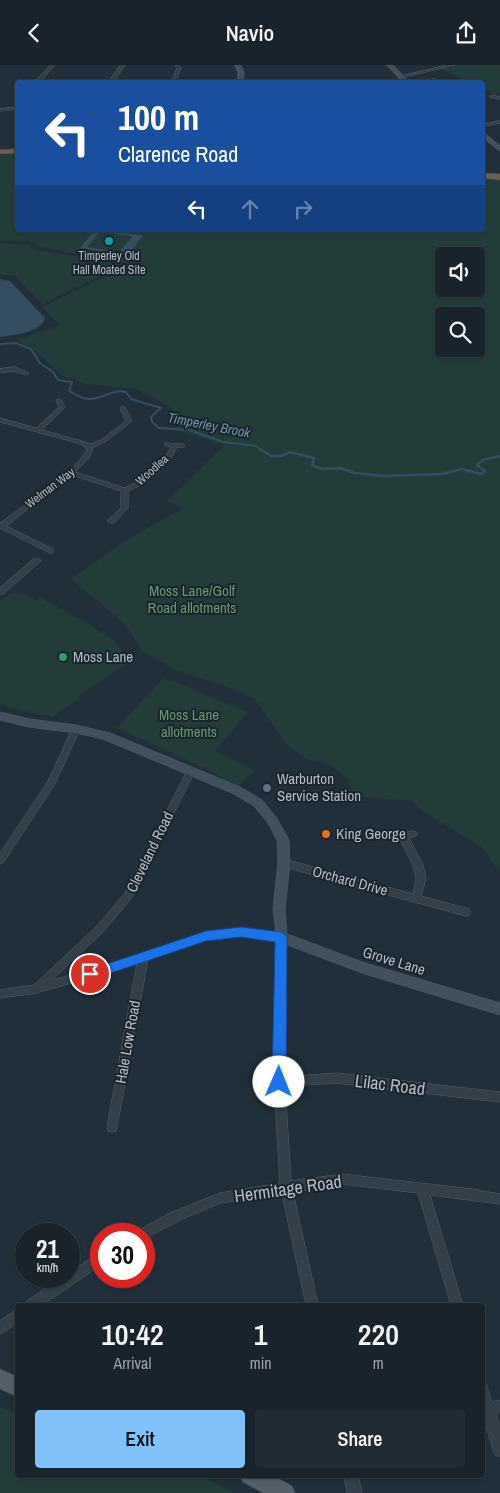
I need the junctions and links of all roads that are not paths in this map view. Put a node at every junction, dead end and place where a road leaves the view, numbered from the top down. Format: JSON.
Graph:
{"nodes":[{"id":1,"x":54,"y":65,"type":"edge"},
{"id":2,"x":123,"y":65,"type":"edge"},
{"id":3,"x":178,"y":65,"type":"edge"},
{"id":4,"x":238,"y":65,"type":"edge"},
{"id":5,"x":390,"y":65,"type":"edge"},
{"id":6,"x":453,"y":65,"type":"edge"},
{"id":7,"x":400,"y":77,"type":"junction"},
{"id":8,"x":39,"y":80,"type":"edge"},
{"id":9,"x":112,"y":80,"type":"edge"},
{"id":10,"x":174,"y":80,"type":"edge"},
{"id":11,"x":240,"y":80,"type":"edge"},
{"id":12,"x":404,"y":80,"type":"edge"},
{"id":13,"x":492,"y":96,"type":"dead end"},
{"id":14,"x":500,"y":98,"type":"edge"},
{"id":15,"x":15,"y":109,"type":"edge"},
{"id":16,"x":0,"y":110,"type":"edge"},
{"id":17,"x":500,"y":122,"type":"edge"},
{"id":18,"x":485,"y":125,"type":"edge"},
{"id":19,"x":485,"y":136,"type":"edge"},
{"id":20,"x":500,"y":149,"type":"edge"},
{"id":21,"x":15,"y":151,"type":"edge"},
{"id":22,"x":0,"y":152,"type":"edge"},
{"id":23,"x":485,"y":175,"type":"edge"},
{"id":24,"x":500,"y":177,"type":"edge"},
{"id":25,"x":0,"y":371,"type":"edge"},
{"id":26,"x":26,"y":373,"type":"dead end"},
{"id":27,"x":59,"y":401,"type":"dead end"},
{"id":28,"x":123,"y":408,"type":"dead end"},
{"id":29,"x":0,"y":420,"type":"edge"},
{"id":30,"x":38,"y":430,"type":"junction"},
{"id":31,"x":182,"y":446,"type":"dead end"},
{"id":32,"x":88,"y":447,"type":"junction"},
{"id":33,"x":72,"y":473,"type":"junction"},
{"id":34,"x":125,"y":490,"type":"junction"},
{"id":35,"x":111,"y":521,"type":"dead end"},
{"id":36,"x":1,"y":526,"type":"edge"},
{"id":37,"x":50,"y":551,"type":"dead end"},
{"id":38,"x":37,"y":561,"type":"dead end"},
{"id":39,"x":0,"y":592,"type":"edge"},
{"id":40,"x":0,"y":715,"type":"edge"},
{"id":41,"x":76,"y":729,"type":"junction"},
{"id":42,"x":191,"y":771,"type":"junction"},
{"id":43,"x":413,"y":834,"type":"dead end"},
{"id":44,"x":0,"y":860,"type":"edge"},
{"id":45,"x":284,"y":863,"type":"junction"},
{"id":46,"x":416,"y":899,"type":"junction"},
{"id":47,"x":466,"y":913,"type":"dead end"},
{"id":48,"x":281,"y":937,"type":"junction"},
{"id":49,"x":143,"y":957,"type":"junction"},
{"id":50,"x":36,"y":989,"type":"junction"},
{"id":51,"x":0,"y":994,"type":"edge"},
{"id":52,"x":500,"y":1009,"type":"edge"},
{"id":53,"x":279,"y":1082,"type":"junction"},
{"id":54,"x":500,"y":1097,"type":"edge"},
{"id":55,"x":112,"y":1127,"type":"dead end"},
{"id":56,"x":286,"y":1188,"type":"junction"},
{"id":57,"x":422,"y":1188,"type":"junction"},
{"id":58,"x":500,"y":1199,"type":"edge"},
{"id":59,"x":155,"y":1227,"type":"edge"},
{"id":60,"x":90,"y":1265,"type":"edge"},
{"id":61,"x":35,"y":1303,"type":"edge"},
{"id":62,"x":312,"y":1303,"type":"edge"},
{"id":63,"x":456,"y":1303,"type":"edge"},
{"id":64,"x":15,"y":1317,"type":"edge"},
{"id":65,"x":0,"y":1328,"type":"edge"},
{"id":66,"x":0,"y":1379,"type":"edge"},
{"id":67,"x":15,"y":1386,"type":"edge"},
{"id":68,"x":485,"y":1393,"type":"edge"},
{"id":69,"x":495,"y":1408,"type":"edge"},
{"id":70,"x":500,"y":1450,"type":"edge"},
{"id":71,"x":256,"y":1478,"type":"edge"},
{"id":72,"x":352,"y":1478,"type":"edge"},
{"id":73,"x":284,"y":1493,"type":"edge"},
{"id":74,"x":354,"y":1493,"type":"edge"}],
"edges":[{"from":1,"to":8,"type":"street"},
{"from":2,"to":9,"type":"street"},
{"from":3,"to":10,"type":"street"},
{"from":4,"to":11,"type":"street"},
{"from":5,"to":7,"type":"street"},
{"from":6,"to":7,"type":"street"},
{"from":7,"to":12,"type":"street"},
{"from":13,"to":14,"type":"street"},
{"from":15,"to":16,"type":"street"},
{"from":17,"to":18,"type":"street"},
{"from":19,"to":20,"type":"street"},
{"from":21,"to":22,"type":"highway"},
{"from":23,"to":24,"type":"highway"},
{"from":25,"to":26,"type":"street"},
{"from":27,"to":30,"type":"street"},
{"from":28,"to":32,"type":"street"},
{"from":29,"to":30,"type":"street"},
{"from":30,"to":32,"type":"street"},
{"from":31,"to":34,"type":"street","name":"Woodlea"},
{"from":32,"to":33,"type":"street","name":"Welman Way"},
{"from":33,"to":34,"type":"street"},
{"from":33,"to":36,"type":"street","name":"Welman Way"},
{"from":34,"to":35,"type":"street"},
{"from":36,"to":37,"type":"street"},
{"from":38,"to":39,"type":"street"},
{"from":40,"to":41,"type":"street"},
{"from":41,"to":42,"type":"street"},
{"from":41,"to":44,"type":"street"},
{"from":42,"to":45,"type":"street"},
{"from":42,"to":50,"type":"street","name":"Cleveland Road"},
{"from":43,"to":46,"type":"street"},
{"from":45,"to":46,"type":"street","name":"Orchard Drive"},
{"from":45,"to":48,"type":"street"},
{"from":46,"to":47,"type":"street","name":"Orchard Drive"},
{"from":48,"to":49,"type":"street"},
{"from":48,"to":52,"type":"street","name":"Grove Lane"},
{"from":48,"to":53,"type":"street"},
{"from":49,"to":50,"type":"street"},
{"from":49,"to":55,"type":"street","name":"Hale Low Road"},
{"from":50,"to":51,"type":"street"},
{"from":53,"to":54,"type":"street","name":"Lilac Road"},
{"from":53,"to":56,"type":"street"},
{"from":56,"to":57,"type":"street","name":"Hermitage Road"},
{"from":56,"to":59,"type":"street","name":"Hermitage Road"},
{"from":56,"to":62,"type":"street"},
{"from":57,"to":58,"type":"street","name":"Hermitage Road"},
{"from":57,"to":63,"type":"street"},
{"from":60,"to":61,"type":"street"},
{"from":64,"to":65,"type":"street"},
{"from":66,"to":67,"type":"main road"},
{"from":68,"to":69,"type":"street"},
{"from":69,"to":70,"type":"street"},
{"from":71,"to":73,"type":"main road"},
{"from":72,"to":74,"type":"street"}]}
